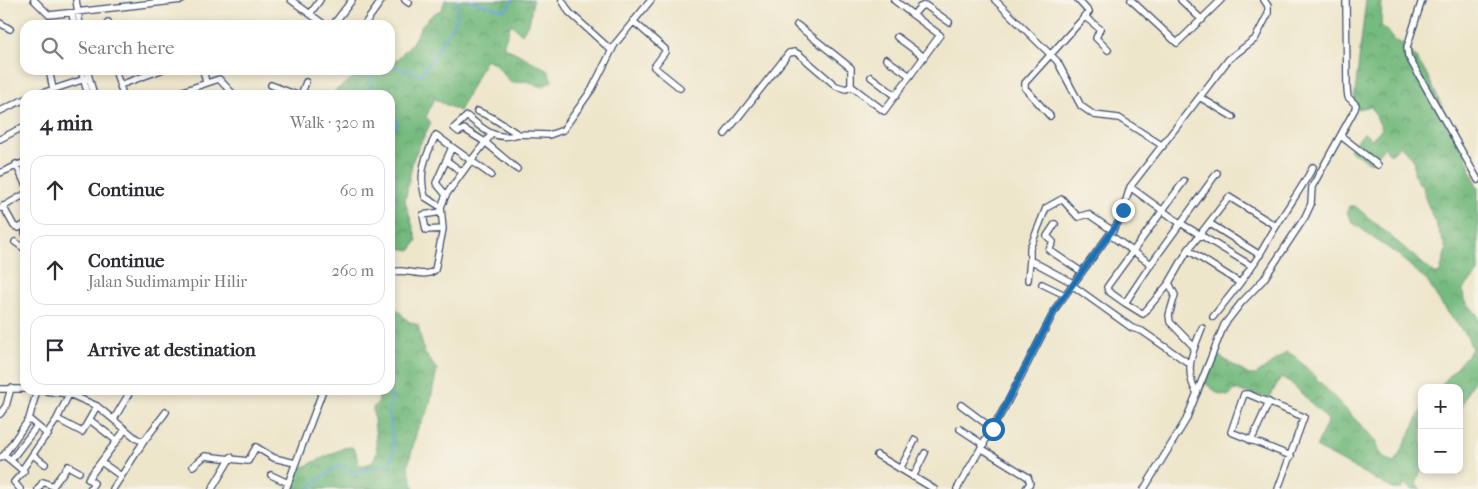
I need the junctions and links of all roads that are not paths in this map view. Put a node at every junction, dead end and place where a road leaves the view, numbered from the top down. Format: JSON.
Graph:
{"nodes":[{"id":1,"x":34,"y":0,"type":"edge"},
{"id":2,"x":76,"y":0,"type":"edge"},
{"id":3,"x":182,"y":0,"type":"edge"},
{"id":4,"x":291,"y":0,"type":"edge"},
{"id":5,"x":320,"y":0,"type":"edge"},
{"id":6,"x":352,"y":0,"type":"edge"},
{"id":7,"x":382,"y":0,"type":"edge"},
{"id":8,"x":562,"y":0,"type":"edge"},
{"id":9,"x":651,"y":0,"type":"edge"},
{"id":10,"x":894,"y":0,"type":"edge"},
{"id":11,"x":995,"y":0,"type":"edge"},
{"id":12,"x":1078,"y":0,"type":"edge"},
{"id":13,"x":1131,"y":0,"type":"edge"},
{"id":14,"x":1181,"y":0,"type":"edge"},
{"id":15,"x":1221,"y":0,"type":"edge"},
{"id":16,"x":1264,"y":0,"type":"edge"},
{"id":17,"x":1346,"y":0,"type":"edge"},
{"id":18,"x":1422,"y":0,"type":"edge"},
{"id":19,"x":145,"y":2,"type":"edge"},
{"id":20,"x":74,"y":13,"type":"junction"},
{"id":21,"x":310,"y":14,"type":"junction"},
{"id":22,"x":913,"y":15,"type":"junction"},
{"id":23,"x":1084,"y":16,"type":"junction"},
{"id":24,"x":74,"y":20,"type":"edge"},
{"id":25,"x":78,"y":20,"type":"edge"},
{"id":26,"x":318,"y":20,"type":"edge"},
{"id":27,"x":337,"y":20,"type":"edge"},
{"id":28,"x":368,"y":20,"type":"edge"},
{"id":29,"x":1202,"y":20,"type":"junction"},
{"id":30,"x":633,"y":21,"type":"junction"},
{"id":31,"x":949,"y":22,"type":"dead end"},
{"id":32,"x":0,"y":23,"type":"edge"},
{"id":33,"x":797,"y":25,"type":"dead end"},
{"id":34,"x":10,"y":29,"type":"dead end"},
{"id":35,"x":897,"y":37,"type":"dead end"},
{"id":36,"x":611,"y":50,"type":"junction"},
{"id":37,"x":1108,"y":50,"type":"dead end"},
{"id":38,"x":1050,"y":54,"type":"junction"},
{"id":39,"x":924,"y":57,"type":"junction"},
{"id":40,"x":886,"y":58,"type":"dead end"},
{"id":41,"x":50,"y":75,"type":"edge"},
{"id":42,"x":84,"y":75,"type":"edge"},
{"id":43,"x":86,"y":75,"type":"edge"},
{"id":44,"x":117,"y":75,"type":"edge"},
{"id":45,"x":146,"y":75,"type":"edge"},
{"id":46,"x":204,"y":75,"type":"edge"},
{"id":47,"x":910,"y":76,"type":"junction"},
{"id":48,"x":871,"y":77,"type":"dead end"},
{"id":49,"x":85,"y":78,"type":"junction"},
{"id":50,"x":206,"y":82,"type":"junction"},
{"id":51,"x":306,"y":82,"type":"dead end"},
{"id":52,"x":120,"y":85,"type":"junction"},
{"id":53,"x":271,"y":85,"type":"dead end"},
{"id":54,"x":851,"y":86,"type":"junction"},
{"id":55,"x":680,"y":88,"type":"dead end"},
{"id":56,"x":53,"y":90,"type":"joint"},
{"id":57,"x":87,"y":90,"type":"edge"},
{"id":58,"x":91,"y":90,"type":"edge"},
{"id":59,"x":122,"y":90,"type":"edge"},
{"id":60,"x":184,"y":90,"type":"edge"},
{"id":61,"x":229,"y":90,"type":"edge"},
{"id":62,"x":284,"y":90,"type":"edge"},
{"id":63,"x":300,"y":90,"type":"edge"},
{"id":64,"x":896,"y":96,"type":"junction"},
{"id":65,"x":1201,"y":98,"type":"junction"},
{"id":66,"x":20,"y":101,"type":"edge"},
{"id":67,"x":0,"y":111,"type":"edge"},
{"id":68,"x":477,"y":111,"type":"dead end"},
{"id":69,"x":1050,"y":116,"type":"dead end"},
{"id":70,"x":1232,"y":117,"type":"dead end"},
{"id":71,"x":20,"y":129,"type":"edge"},
{"id":72,"x":518,"y":134,"type":"junction"},
{"id":73,"x":725,"y":134,"type":"dead end"},
{"id":74,"x":491,"y":135,"type":"junction"},
{"id":75,"x":1341,"y":136,"type":"junction"},
{"id":76,"x":0,"y":139,"type":"edge"},
{"id":77,"x":485,"y":142,"type":"junction"},
{"id":78,"x":1163,"y":146,"type":"junction"},
{"id":79,"x":452,"y":147,"type":"junction"},
{"id":80,"x":446,"y":160,"type":"junction"},
{"id":81,"x":472,"y":160,"type":"junction"},
{"id":82,"x":20,"y":163,"type":"edge"},
{"id":83,"x":16,"y":164,"type":"junction"},
{"id":84,"x":1378,"y":165,"type":"dead end"},
{"id":85,"x":1313,"y":167,"type":"dead end"},
{"id":86,"x":517,"y":169,"type":"dead end"},
{"id":87,"x":462,"y":172,"type":"junction"},
{"id":88,"x":0,"y":173,"type":"edge"},
{"id":89,"x":20,"y":173,"type":"edge"},
{"id":90,"x":1217,"y":173,"type":"dead end"},
{"id":91,"x":492,"y":175,"type":"dead end"},
{"id":92,"x":1478,"y":180,"type":"edge"},
{"id":93,"x":1184,"y":181,"type":"dead end"},
{"id":94,"x":1130,"y":187,"type":"junction"},
{"id":95,"x":446,"y":195,"type":"junction"},
{"id":96,"x":20,"y":197,"type":"edge"},
{"id":97,"x":2,"y":207,"type":"edge"},
{"id":98,"x":441,"y":210,"type":"junction"},
{"id":99,"x":1162,"y":211,"type":"junction"},
{"id":100,"x":1209,"y":223,"type":"junction"},
{"id":101,"x":1056,"y":224,"type":"dead end"},
{"id":102,"x":1182,"y":224,"type":"junction"},
{"id":103,"x":1276,"y":226,"type":"junction"},
{"id":104,"x":20,"y":227,"type":"edge"},
{"id":105,"x":443,"y":229,"type":"junction"},
{"id":106,"x":1111,"y":233,"type":"junction"},
{"id":107,"x":1200,"y":235,"type":"junction"},
{"id":108,"x":16,"y":242,"type":"dead end"},
{"id":109,"x":20,"y":245,"type":"edge"},
{"id":110,"x":1132,"y":250,"type":"junction"},
{"id":111,"x":1188,"y":250,"type":"junction"},
{"id":112,"x":1260,"y":255,"type":"junction"},
{"id":113,"x":1030,"y":260,"type":"junction"},
{"id":114,"x":1151,"y":264,"type":"junction"},
{"id":115,"x":1252,"y":266,"type":"junction"},
{"id":116,"x":395,"y":271,"type":"edge"},
{"id":117,"x":1082,"y":272,"type":"junction"},
{"id":118,"x":1028,"y":280,"type":"dead end"},
{"id":119,"x":1169,"y":283,"type":"junction"},
{"id":120,"x":1240,"y":283,"type":"junction"},
{"id":121,"x":1042,"y":284,"type":"dead end"},
{"id":122,"x":1072,"y":284,"type":"junction"},
{"id":123,"x":1065,"y":295,"type":"junction"},
{"id":124,"x":1125,"y":302,"type":"junction"},
{"id":125,"x":1213,"y":317,"type":"dead end"},
{"id":126,"x":1202,"y":328,"type":"dead end"},
{"id":127,"x":1194,"y":347,"type":"junction"},
{"id":128,"x":1190,"y":364,"type":"junction"},
{"id":129,"x":11,"y":388,"type":"junction"},
{"id":130,"x":0,"y":389,"type":"edge"},
{"id":131,"x":20,"y":389,"type":"edge"},
{"id":132,"x":1197,"y":393,"type":"junction"},
{"id":133,"x":36,"y":395,"type":"edge"},
{"id":134,"x":69,"y":395,"type":"edge"},
{"id":135,"x":76,"y":395,"type":"edge"},
{"id":136,"x":128,"y":395,"type":"edge"},
{"id":137,"x":321,"y":395,"type":"edge"},
{"id":138,"x":1269,"y":402,"type":"junction"},
{"id":139,"x":961,"y":405,"type":"dead end"},
{"id":140,"x":96,"y":406,"type":"junction"},
{"id":141,"x":166,"y":412,"type":"dead end"},
{"id":142,"x":0,"y":414,"type":"edge"},
{"id":143,"x":29,"y":419,"type":"junction"},
{"id":144,"x":57,"y":419,"type":"junction"},
{"id":145,"x":114,"y":419,"type":"junction"},
{"id":146,"x":90,"y":420,"type":"junction"},
{"id":147,"x":37,"y":426,"type":"junction"},
{"id":148,"x":960,"y":429,"type":"dead end"},
{"id":149,"x":993,"y":429,"type":"junction"},
{"id":150,"x":125,"y":430,"type":"junction"},
{"id":151,"x":48,"y":435,"type":"junction"},
{"id":152,"x":915,"y":440,"type":"dead end"},
{"id":153,"x":117,"y":441,"type":"junction"},
{"id":154,"x":144,"y":441,"type":"junction"},
{"id":155,"x":1251,"y":441,"type":"junction"},
{"id":156,"x":982,"y":447,"type":"junction"},
{"id":157,"x":925,"y":453,"type":"dead end"},
{"id":158,"x":33,"y":454,"type":"junction"},
{"id":159,"x":877,"y":455,"type":"dead end"},
{"id":160,"x":2,"y":456,"type":"edge"},
{"id":161,"x":1291,"y":456,"type":"junction"},
{"id":162,"x":231,"y":458,"type":"junction"},
{"id":163,"x":10,"y":460,"type":"junction"},
{"id":164,"x":101,"y":462,"type":"junction"},
{"id":165,"x":294,"y":463,"type":"junction"},
{"id":166,"x":45,"y":464,"type":"dead end"},
{"id":167,"x":193,"y":466,"type":"dead end"},
{"id":168,"x":900,"y":469,"type":"junction"},
{"id":169,"x":22,"y":470,"type":"junction"},
{"id":170,"x":79,"y":472,"type":"dead end"},
{"id":171,"x":271,"y":475,"type":"dead end"},
{"id":172,"x":121,"y":476,"type":"junction"},
{"id":173,"x":913,"y":477,"type":"junction"},
{"id":174,"x":287,"y":486,"type":"edge"},
{"id":175,"x":93,"y":488,"type":"edge"},
{"id":176,"x":20,"y":489,"type":"edge"},
{"id":177,"x":38,"y":489,"type":"edge"},
{"id":178,"x":114,"y":489,"type":"edge"},
{"id":179,"x":212,"y":489,"type":"edge"},
{"id":180,"x":934,"y":489,"type":"edge"},
{"id":181,"x":957,"y":489,"type":"edge"},
{"id":182,"x":1026,"y":489,"type":"edge"},
{"id":183,"x":1144,"y":489,"type":"edge"},
{"id":184,"x":1278,"y":489,"type":"edge"}],
"edges":[{"from":1,"to":20,"type":"street"},
{"from":2,"to":20,"type":"street"},
{"from":3,"to":19,"type":"street"},
{"from":4,"to":21,"type":"street"},
{"from":5,"to":21,"type":"street"},
{"from":6,"to":27,"type":"street"},
{"from":7,"to":28,"type":"street"},
{"from":8,"to":36,"type":"street"},
{"from":9,"to":30,"type":"street"},
{"from":10,"to":22,"type":"street"},
{"from":11,"to":38,"type":"street"},
{"from":12,"to":23,"type":"street"},
{"from":13,"to":29,"type":"street"},
{"from":14,"to":29,"type":"street"},
{"from":15,"to":29,"type":"street"},
{"from":16,"to":65,"type":"street"},
{"from":17,"to":75,"type":"street"},
{"from":18,"to":92,"type":"street"},
{"from":19,"to":20,"type":"street"},
{"from":20,"to":24,"type":"street"},
{"from":20,"to":25,"type":"street"},
{"from":21,"to":26,"type":"street"},
{"from":22,"to":31,"type":"street"},
{"from":22,"to":39,"type":"street"},
{"from":23,"to":37,"type":"street"},
{"from":23,"to":38,"type":"street"},
{"from":30,"to":36,"type":"street"},
{"from":30,"to":55,"type":"street"},
{"from":32,"to":34,"type":"street"},
{"from":33,"to":54,"type":"street"},
{"from":35,"to":39,"type":"street"},
{"from":36,"to":72,"type":"street"},
{"from":38,"to":69,"type":"street"},
{"from":38,"to":78,"type":"street"},
{"from":39,"to":47,"type":"street"},
{"from":40,"to":47,"type":"street"},
{"from":41,"to":56,"type":"street"},
{"from":42,"to":49,"type":"street"},
{"from":43,"to":49,"type":"street"},
{"from":44,"to":52,"type":"street"},
{"from":45,"to":52,"type":"street"},
{"from":46,"to":50,"type":"street"},
{"from":47,"to":64,"type":"street"},
{"from":48,"to":64,"type":"street"},
{"from":49,"to":56,"type":"street"},
{"from":49,"to":57,"type":"street"},
{"from":49,"to":58,"type":"street"},
{"from":50,"to":60,"type":"street"},
{"from":50,"to":61,"type":"street"},
{"from":51,"to":63,"type":"street"},
{"from":52,"to":59,"type":"street"},
{"from":53,"to":62,"type":"street"},
{"from":54,"to":64,"type":"street"},
{"from":54,"to":73,"type":"street"},
{"from":65,"to":70,"type":"street"},
{"from":65,"to":78,"type":"street"},
{"from":66,"to":67,"type":"street"},
{"from":68,"to":72,"type":"street"},
{"from":71,"to":76,"type":"street"},
{"from":72,"to":74,"type":"street"},
{"from":74,"to":77,"type":"street"},
{"from":74,"to":77,"type":"street"},
{"from":75,"to":84,"type":"street"},
{"from":75,"to":132,"type":"street"},
{"from":77,"to":81,"type":"street"},
{"from":77,"to":86,"type":"street"},
{"from":78,"to":94,"type":"street"},
{"from":79,"to":80,"type":"street"},
{"from":79,"to":81,"type":"street"},
{"from":79,"to":98,"type":"street"},
{"from":80,"to":87,"type":"street"},
{"from":80,"to":95,"type":"street"},
{"from":81,"to":87,"type":"street"},
{"from":81,"to":91,"type":"street"},
{"from":82,"to":83,"type":"street"},
{"from":83,"to":88,"type":"street"},
{"from":83,"to":89,"type":"street"},
{"from":85,"to":103,"type":"street"},
{"from":87,"to":95,"type":"street"},
{"from":90,"to":102,"type":"street"},
{"from":93,"to":99,"type":"street"},
{"from":94,"to":99,"type":"street"},
{"from":94,"to":106,"type":"street"},
{"from":95,"to":98,"type":"street"},
{"from":96,"to":97,"type":"street"},
{"from":97,"to":104,"type":"street"},
{"from":98,"to":105,"type":"street"},
{"from":98,"to":105,"type":"street"},
{"from":99,"to":102,"type":"street"},
{"from":99,"to":110,"type":"street"},
{"from":100,"to":103,"type":"street"},
{"from":100,"to":107,"type":"street"},
{"from":100,"to":112,"type":"street"},
{"from":101,"to":117,"type":"street"},
{"from":102,"to":107,"type":"street"},
{"from":102,"to":114,"type":"street"},
{"from":103,"to":112,"type":"street"},
{"from":105,"to":116,"type":"street"},
{"from":106,"to":110,"type":"street"},
{"from":106,"to":113,"type":"street"},
{"from":106,"to":117,"type":"street"},
{"from":107,"to":111,"type":"street"},
{"from":107,"to":115,"type":"street"},
{"from":108,"to":109,"type":"street"},
{"from":110,"to":114,"type":"street"},
{"from":110,"to":124,"type":"street"},
{"from":111,"to":119,"type":"street"},
{"from":111,"to":120,"type":"street"},
{"from":112,"to":115,"type":"street"},
{"from":113,"to":118,"type":"street"},
{"from":113,"to":122,"type":"street"},
{"from":114,"to":124,"type":"street"},
{"from":115,"to":120,"type":"street"},
{"from":117,"to":122,"type":"street"},
{"from":119,"to":124,"type":"street"},
{"from":119,"to":127,"type":"street"},
{"from":120,"to":125,"type":"street"},
{"from":121,"to":123,"type":"street"},
{"from":122,"to":123,"type":"street"},
{"from":122,"to":128,"type":"street"},
{"from":123,"to":149,"type":"street"},
{"from":126,"to":127,"type":"street"},
{"from":127,"to":128,"type":"street"},
{"from":128,"to":132,"type":"street"},
{"from":129,"to":130,"type":"street"},
{"from":129,"to":131,"type":"street"},
{"from":129,"to":142,"type":"street"},
{"from":132,"to":183,"type":"street"},
{"from":133,"to":143,"type":"street"},
{"from":134,"to":144,"type":"street"},
{"from":135,"to":140,"type":"street"},
{"from":136,"to":145,"type":"street"},
{"from":137,"to":165,"type":"street"},
{"from":138,"to":155,"type":"street"},
{"from":138,"to":155,"type":"street"},
{"from":138,"to":161,"type":"street"},
{"from":139,"to":149,"type":"street"},
{"from":140,"to":145,"type":"street"},
{"from":140,"to":146,"type":"street"},
{"from":141,"to":154,"type":"street"},
{"from":143,"to":147,"type":"street"},
{"from":143,"to":160,"type":"street"},
{"from":144,"to":146,"type":"street"},
{"from":144,"to":151,"type":"street"},
{"from":145,"to":150,"type":"street"},
{"from":146,"to":153,"type":"street"},
{"from":147,"to":151,"type":"street"},
{"from":147,"to":163,"type":"street"},
{"from":148,"to":156,"type":"street"},
{"from":149,"to":156,"type":"street"},
{"from":150,"to":153,"type":"street"},
{"from":150,"to":154,"type":"street"},
{"from":151,"to":158,"type":"street"},
{"from":152,"to":168,"type":"street"},
{"from":153,"to":164,"type":"street"},
{"from":154,"to":172,"type":"street"},
{"from":155,"to":161,"type":"street"},
{"from":156,"to":181,"type":"street"},
{"from":156,"to":182,"type":"street"},
{"from":157,"to":173,"type":"street"},
{"from":158,"to":166,"type":"street"},
{"from":158,"to":169,"type":"street"},
{"from":159,"to":168,"type":"street"},
{"from":160,"to":163,"type":"street"},
{"from":161,"to":184,"type":"street"},
{"from":162,"to":165,"type":"street"},
{"from":162,"to":167,"type":"street"},
{"from":162,"to":179,"type":"street"},
{"from":163,"to":169,"type":"street"},
{"from":164,"to":172,"type":"street"},
{"from":164,"to":175,"type":"street"},
{"from":165,"to":174,"type":"street"},
{"from":168,"to":173,"type":"street"},
{"from":169,"to":176,"type":"street"},
{"from":170,"to":177,"type":"street"},
{"from":171,"to":174,"type":"street"},
{"from":172,"to":178,"type":"street"},
{"from":173,"to":180,"type":"street"}]}
